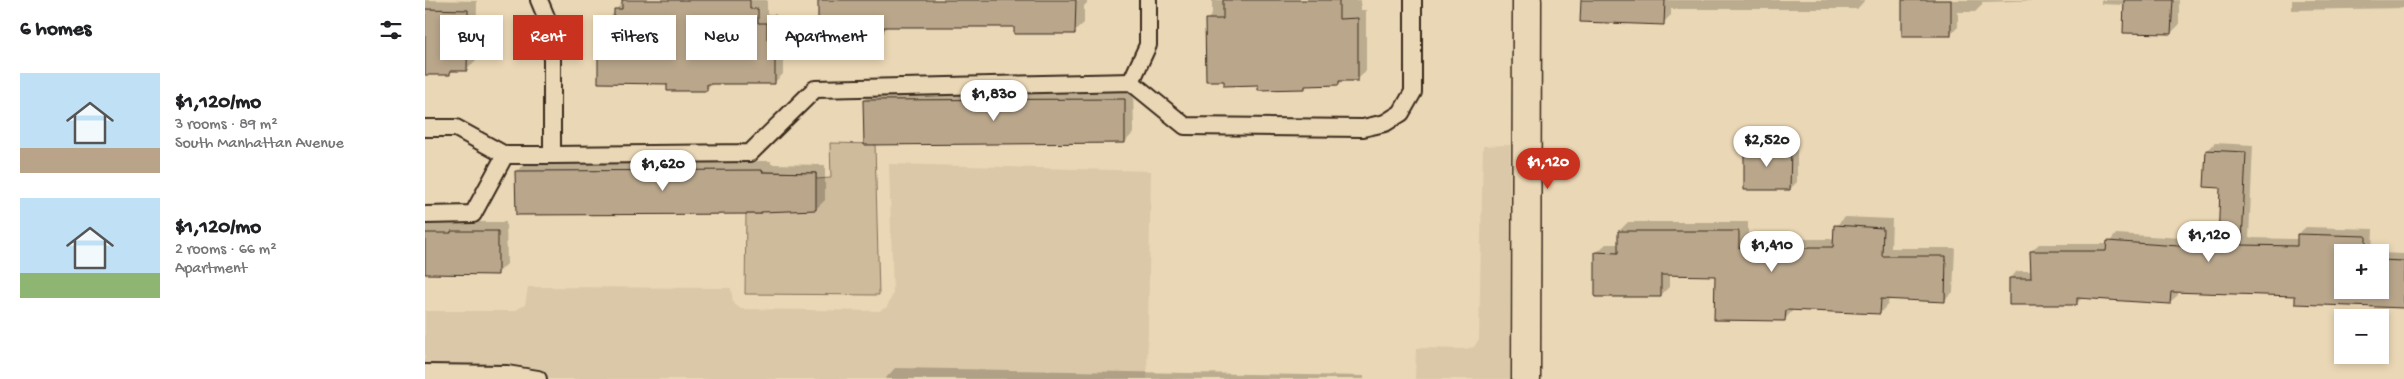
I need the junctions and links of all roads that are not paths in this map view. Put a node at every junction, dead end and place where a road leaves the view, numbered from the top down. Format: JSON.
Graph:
{"nodes":[{"id":1,"x":539,"y":0,"type":"edge"},
{"id":2,"x":1148,"y":0,"type":"edge"},
{"id":3,"x":1413,"y":0,"type":"edge"},
{"id":4,"x":1527,"y":0,"type":"edge"},
{"id":5,"x":1131,"y":82,"type":"junction"},
{"id":6,"x":425,"y":128,"type":"edge"},
{"id":7,"x":505,"y":155,"type":"junction"},
{"id":8,"x":552,"y":155,"type":"junction"},
{"id":9,"x":425,"y":214,"type":"edge"},
{"id":10,"x":425,"y":373,"type":"edge"},
{"id":11,"x":538,"y":379,"type":"edge"},
{"id":12,"x":1526,"y":379,"type":"edge"}],
"edges":[{"from":1,"to":8,"type":"lane"},
{"from":2,"to":5,"type":"lane"},
{"from":3,"to":5,"type":"lane"},
{"from":4,"to":12,"type":"street"},
{"from":5,"to":8,"type":"lane"},
{"from":6,"to":7,"type":"lane"},
{"from":7,"to":8,"type":"lane"},
{"from":7,"to":9,"type":"lane"},
{"from":10,"to":11,"type":"lane"}]}
